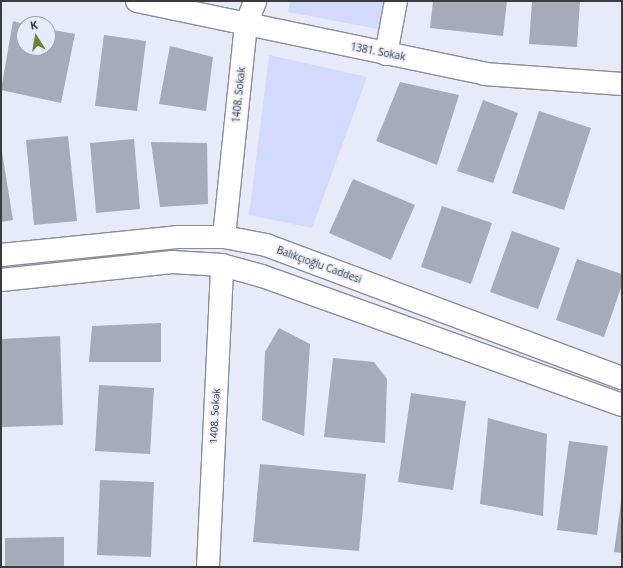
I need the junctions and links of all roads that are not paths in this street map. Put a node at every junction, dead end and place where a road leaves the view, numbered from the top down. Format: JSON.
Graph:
{"nodes":[{"id":1,"x":137,"y":1,"type":"edge"},
{"id":2,"x":255,"y":1,"type":"edge"},
{"id":3,"x":396,"y":1,"type":"edge"},
{"id":4,"x":246,"y":25,"type":"junction"},
{"id":5,"x":386,"y":54,"type":"junction"},
{"id":6,"x":622,"y":84,"type":"edge"},
{"id":7,"x":224,"y":238,"type":"junction"},
{"id":8,"x":1,"y":255,"type":"edge"},
{"id":9,"x":222,"y":265,"type":"junction"},
{"id":10,"x":1,"y":280,"type":"edge"},
{"id":11,"x":622,"y":378,"type":"edge"},
{"id":12,"x":622,"y":406,"type":"edge"},
{"id":13,"x":208,"y":567,"type":"edge"}],
"edges":[{"from":1,"to":4,"type":"street","name":"1381. Sokak"},
{"from":2,"to":4,"type":"street","name":"1408. Sokak"},
{"from":3,"to":5,"type":"street"},
{"from":4,"to":5,"type":"street","name":"1381. Sokak"},
{"from":4,"to":7,"type":"street","name":"1408. Sokak"},
{"from":5,"to":6,"type":"street","name":"1381. Sokak"},
{"from":7,"to":8,"type":"street","name":"Balıkçıoğlu Caddesi"},
{"from":7,"to":9,"type":"street","name":"1408. Sokak"},
{"from":7,"to":11,"type":"street","name":"Balıkçıoğlu Caddesi"},
{"from":9,"to":10,"type":"street"},
{"from":9,"to":12,"type":"street"},
{"from":9,"to":13,"type":"street","name":"1408. Sokak"}]}
